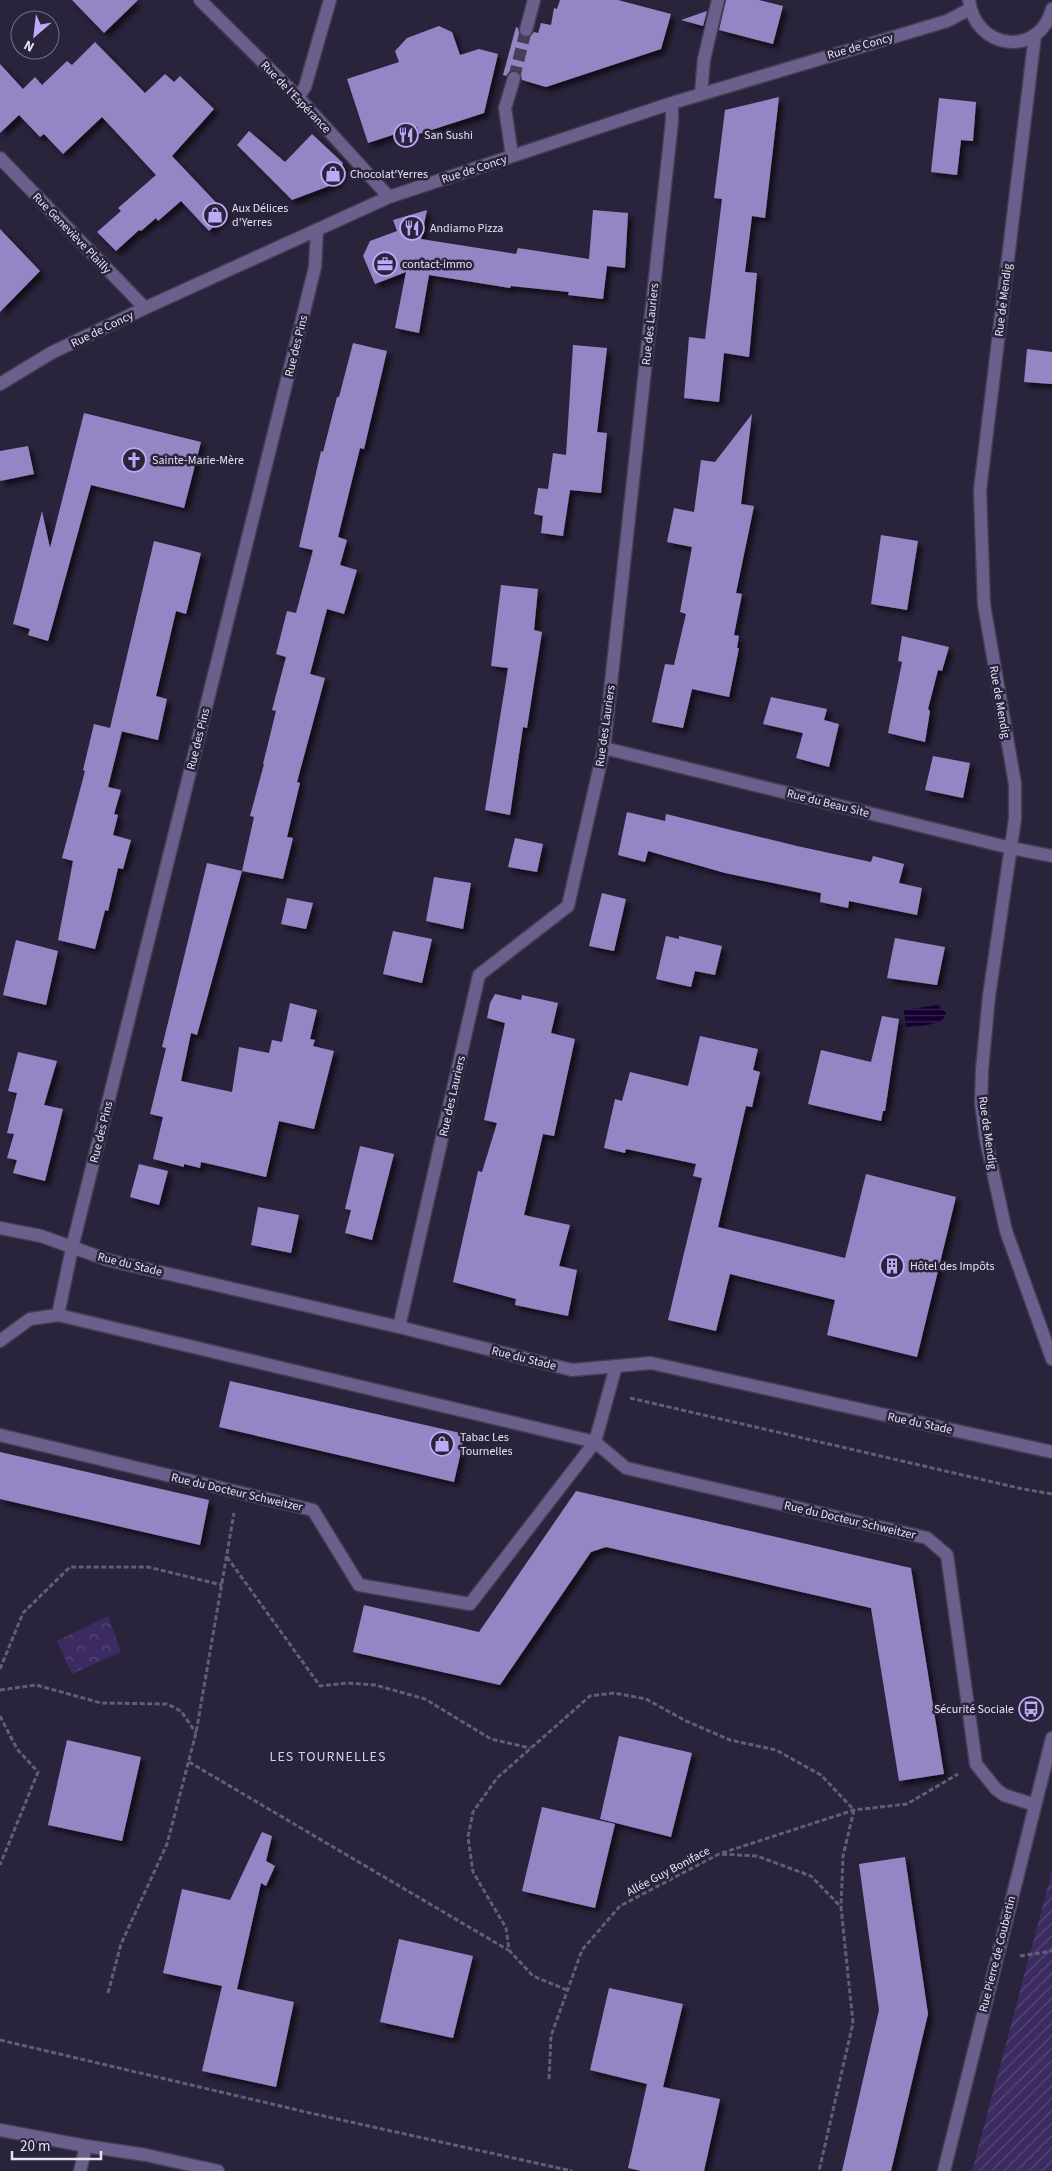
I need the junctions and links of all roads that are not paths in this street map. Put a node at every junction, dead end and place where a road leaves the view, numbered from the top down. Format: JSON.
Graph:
{"nodes":[{"id":1,"x":200,"y":0,"type":"edge"},
{"id":2,"x":330,"y":0,"type":"edge"},
{"id":3,"x":534,"y":0,"type":"edge"},
{"id":4,"x":718,"y":0,"type":"edge"},
{"id":5,"x":969,"y":5,"type":"edge"},
{"id":6,"x":1052,"y":9,"type":"edge"},
{"id":7,"x":526,"y":30,"type":"tunnel mouth"},
{"id":8,"x":1035,"y":35,"type":"junction"},
{"id":9,"x":514,"y":78,"type":"tunnel mouth"},
{"id":10,"x":701,"y":94,"type":"junction"},
{"id":11,"x":298,"y":97,"type":"junction"},
{"id":12,"x":672,"y":103,"type":"junction"},
{"id":13,"x":512,"y":156,"type":"junction"},
{"id":14,"x":0,"y":158,"type":"edge"},
{"id":15,"x":389,"y":197,"type":"junction"},
{"id":16,"x":317,"y":230,"type":"junction"},
{"id":17,"x":145,"y":308,"type":"junction"},
{"id":18,"x":0,"y":384,"type":"edge"},
{"id":19,"x":604,"y":748,"type":"junction"},
{"id":20,"x":1011,"y":848,"type":"junction"},
{"id":21,"x":1052,"y":856,"type":"edge"},
{"id":22,"x":0,"y":1228,"type":"edge"},
{"id":23,"x":72,"y":1248,"type":"junction"},
{"id":24,"x":58,"y":1315,"type":"junction"},
{"id":25,"x":399,"y":1327,"type":"junction"},
{"id":26,"x":0,"y":1341,"type":"edge"},
{"id":27,"x":1052,"y":1359,"type":"edge"},
{"id":28,"x":616,"y":1366,"type":"junction"},
{"id":29,"x":0,"y":1435,"type":"edge"},
{"id":30,"x":596,"y":1442,"type":"junction"},
{"id":31,"x":1052,"y":1452,"type":"edge"},
{"id":32,"x":1052,"y":1738,"type":"edge"},
{"id":33,"x":1035,"y":1805,"type":"junction"},
{"id":34,"x":0,"y":2130,"type":"edge"},
{"id":35,"x":86,"y":2146,"type":"junction"},
{"id":36,"x":80,"y":2171,"type":"edge"},
{"id":37,"x":218,"y":2171,"type":"edge"},
{"id":38,"x":944,"y":2171,"type":"edge"}],
"edges":[{"from":1,"to":11,"type":"street","name":"Rue de l'Espérance"},
{"from":2,"to":11,"type":"street"},
{"from":3,"to":7,"type":"street"},
{"from":4,"to":10,"type":"street"},
{"from":5,"to":8,"type":"street","name":"Rue de Concy"},
{"from":5,"to":10,"type":"street","name":"Rue de Concy"},
{"from":6,"to":8,"type":"street"},
{"from":8,"to":20,"type":"street","name":"Rue de Mendig"},
{"from":9,"to":13,"type":"street"},
{"from":10,"to":12,"type":"street","name":"Rue de Concy"},
{"from":11,"to":15,"type":"street","name":"Rue de l'Espérance"},
{"from":12,"to":13,"type":"street","name":"Rue de Concy"},
{"from":12,"to":19,"type":"street","name":"Rue des Lauriers"},
{"from":13,"to":15,"type":"street","name":"Rue de Concy"},
{"from":14,"to":17,"type":"street","name":"Rue Geneviève Plailly"},
{"from":15,"to":16,"type":"street","name":"Rue de Concy"},
{"from":16,"to":17,"type":"street","name":"Rue de Concy"},
{"from":16,"to":23,"type":"street","name":"Rue des Pins"},
{"from":17,"to":18,"type":"street","name":"Rue de Concy"},
{"from":19,"to":20,"type":"street","name":"Rue du Beau Site"},
{"from":19,"to":25,"type":"street","name":"Rue des Lauriers"},
{"from":20,"to":21,"type":"street","name":"Rue du Beau Site"},
{"from":20,"to":27,"type":"street","name":"Rue de Mendig"},
{"from":22,"to":23,"type":"street","name":"Rue du Stade"},
{"from":23,"to":24,"type":"street"},
{"from":23,"to":25,"type":"street","name":"Rue du Stade"},
{"from":24,"to":26,"type":"street","name":"Rue du Docteur Schweitzer"},
{"from":24,"to":30,"type":"street","name":"Rue du Docteur Schweitzer"},
{"from":25,"to":28,"type":"street","name":"Rue du Stade"},
{"from":28,"to":30,"type":"street","name":"Rue du Docteur Schweitzer"},
{"from":28,"to":31,"type":"street","name":"Rue du Stade"},
{"from":29,"to":30,"type":"street","name":"Rue du Docteur Schweitzer"},
{"from":30,"to":33,"type":"street","name":"Rue du Docteur Schweitzer"},
{"from":32,"to":33,"type":"street","name":"Rue Pierre de Coubertin"},
{"from":33,"to":38,"type":"street","name":"Rue Pierre de Coubertin"},
{"from":34,"to":35,"type":"street"},
{"from":35,"to":36,"type":"street"},
{"from":35,"to":37,"type":"street"}]}
